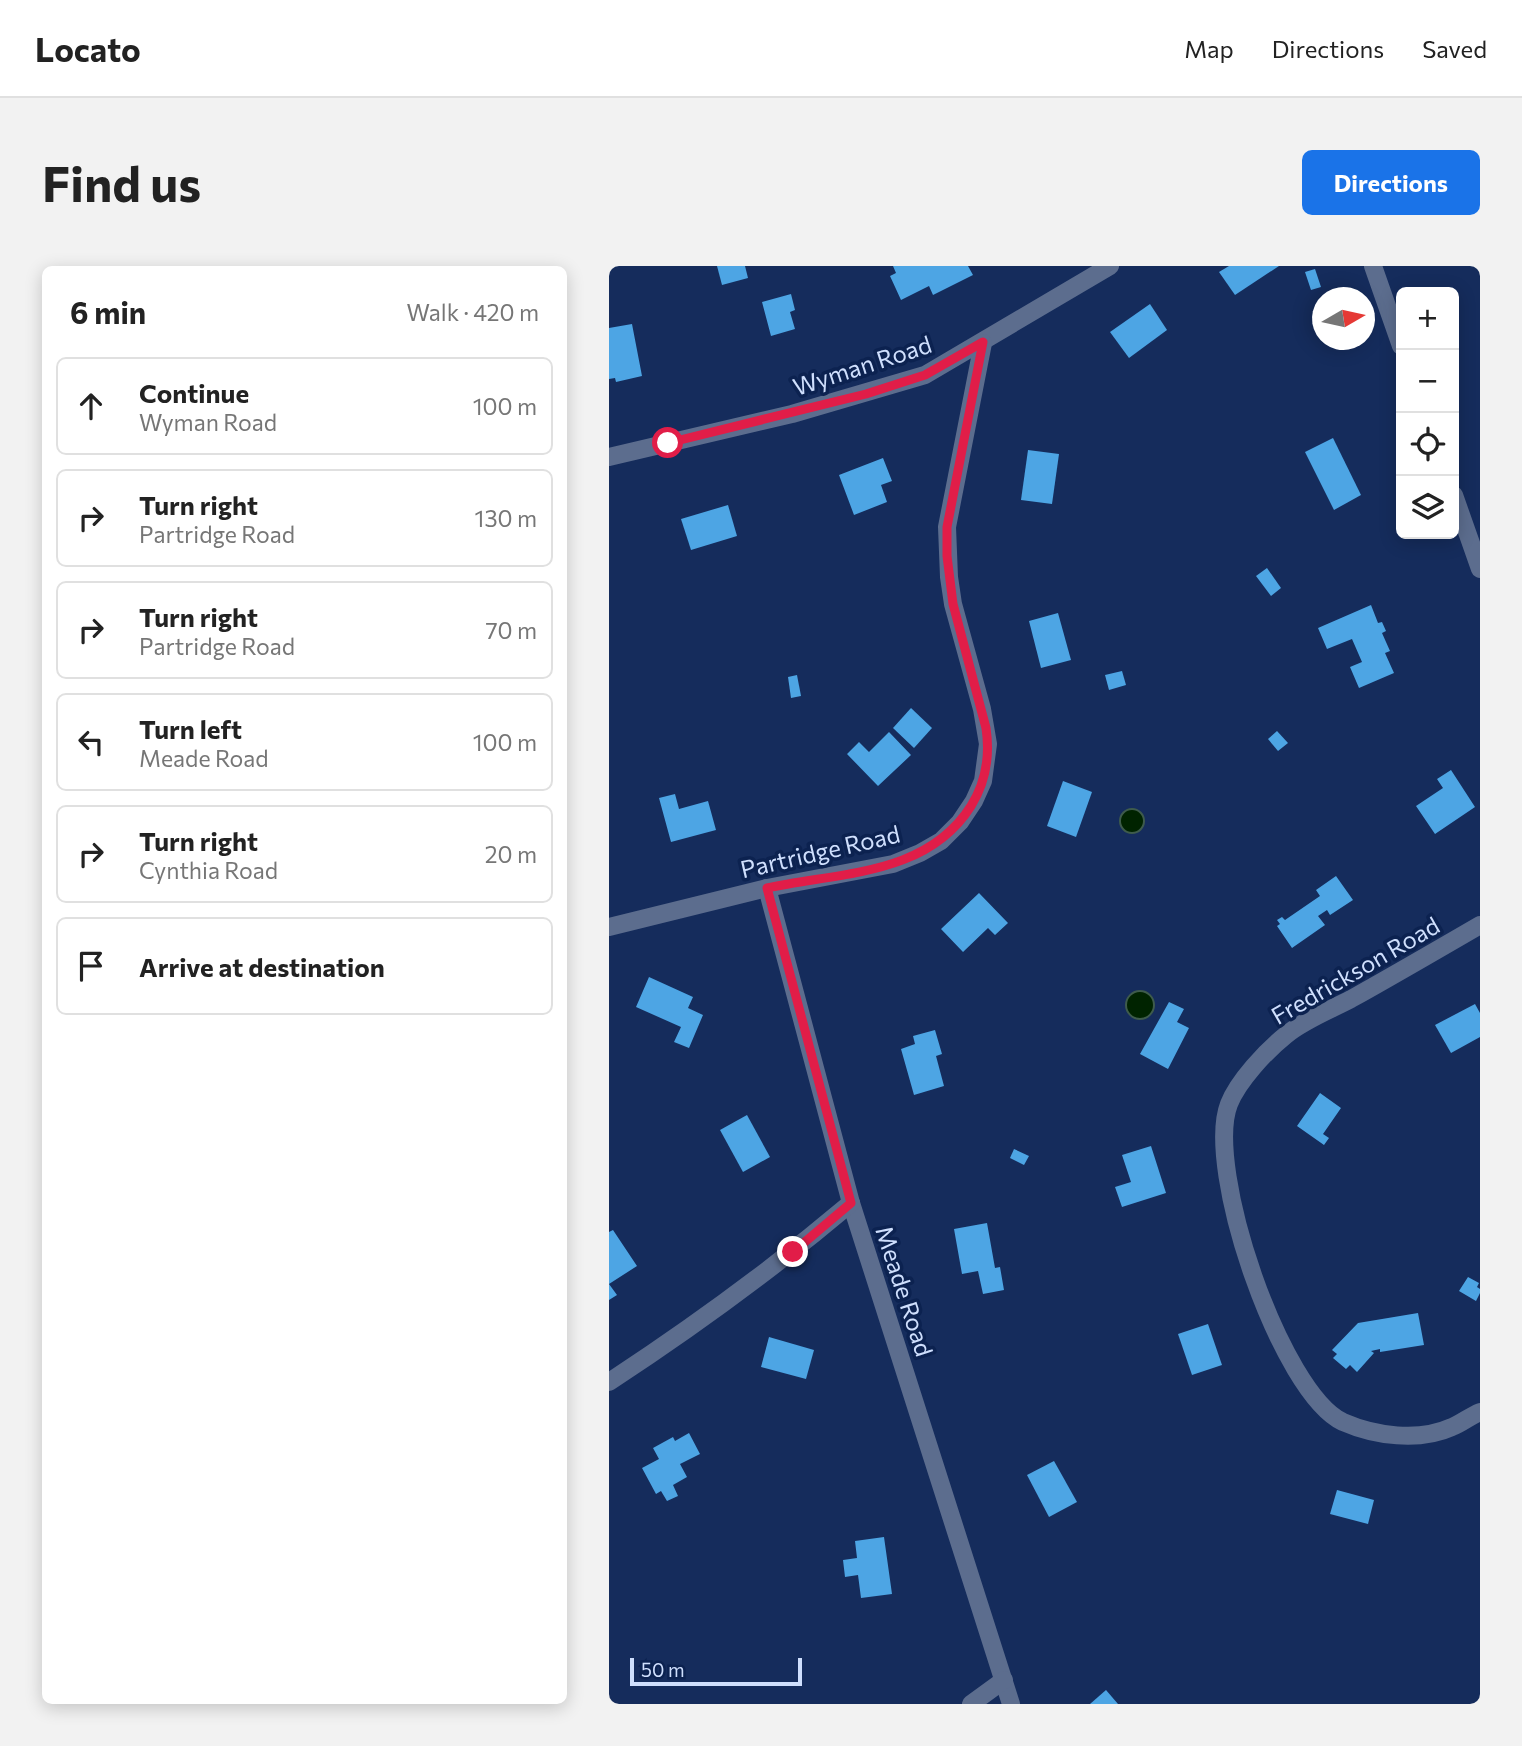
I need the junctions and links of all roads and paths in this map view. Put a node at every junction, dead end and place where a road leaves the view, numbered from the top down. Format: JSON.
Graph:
{"nodes":[{"id":1,"x":1110,"y":266,"type":"edge"},
{"id":2,"x":1373,"y":266,"type":"edge"},
{"id":3,"x":1396,"y":332,"type":"edge"},
{"id":4,"x":983,"y":342,"type":"junction"},
{"id":5,"x":609,"y":457,"type":"edge"},
{"id":6,"x":1459,"y":509,"type":"edge"},
{"id":7,"x":1480,"y":569,"type":"edge"},
{"id":8,"x":767,"y":888,"type":"junction"},
{"id":9,"x":1480,"y":925,"type":"edge"},
{"id":10,"x":609,"y":927,"type":"edge"},
{"id":11,"x":851,"y":1203,"type":"junction"},
{"id":12,"x":609,"y":1382,"type":"edge"},
{"id":13,"x":1480,"y":1412,"type":"edge"},
{"id":14,"x":1004,"y":1680,"type":"junction"},
{"id":15,"x":971,"y":1704,"type":"edge"},
{"id":16,"x":1011,"y":1704,"type":"edge"}],
"edges":[{"from":1,"to":4,"type":"street","name":"Wyman Road"},
{"from":2,"to":3,"type":"street"},
{"from":4,"to":5,"type":"street","name":"Wyman Road"},
{"from":4,"to":8,"type":"street","name":"Partridge Road"},
{"from":6,"to":7,"type":"street"},
{"from":8,"to":10,"type":"street","name":"Partridge Road"},
{"from":8,"to":11,"type":"street","name":"Meade Road"},
{"from":9,"to":13,"type":"street","name":"Fredrickson Road"},
{"from":11,"to":12,"type":"street"},
{"from":11,"to":14,"type":"street","name":"Meade Road"},
{"from":14,"to":15,"type":"street"},
{"from":14,"to":16,"type":"street","name":"Meade Road"}]}
